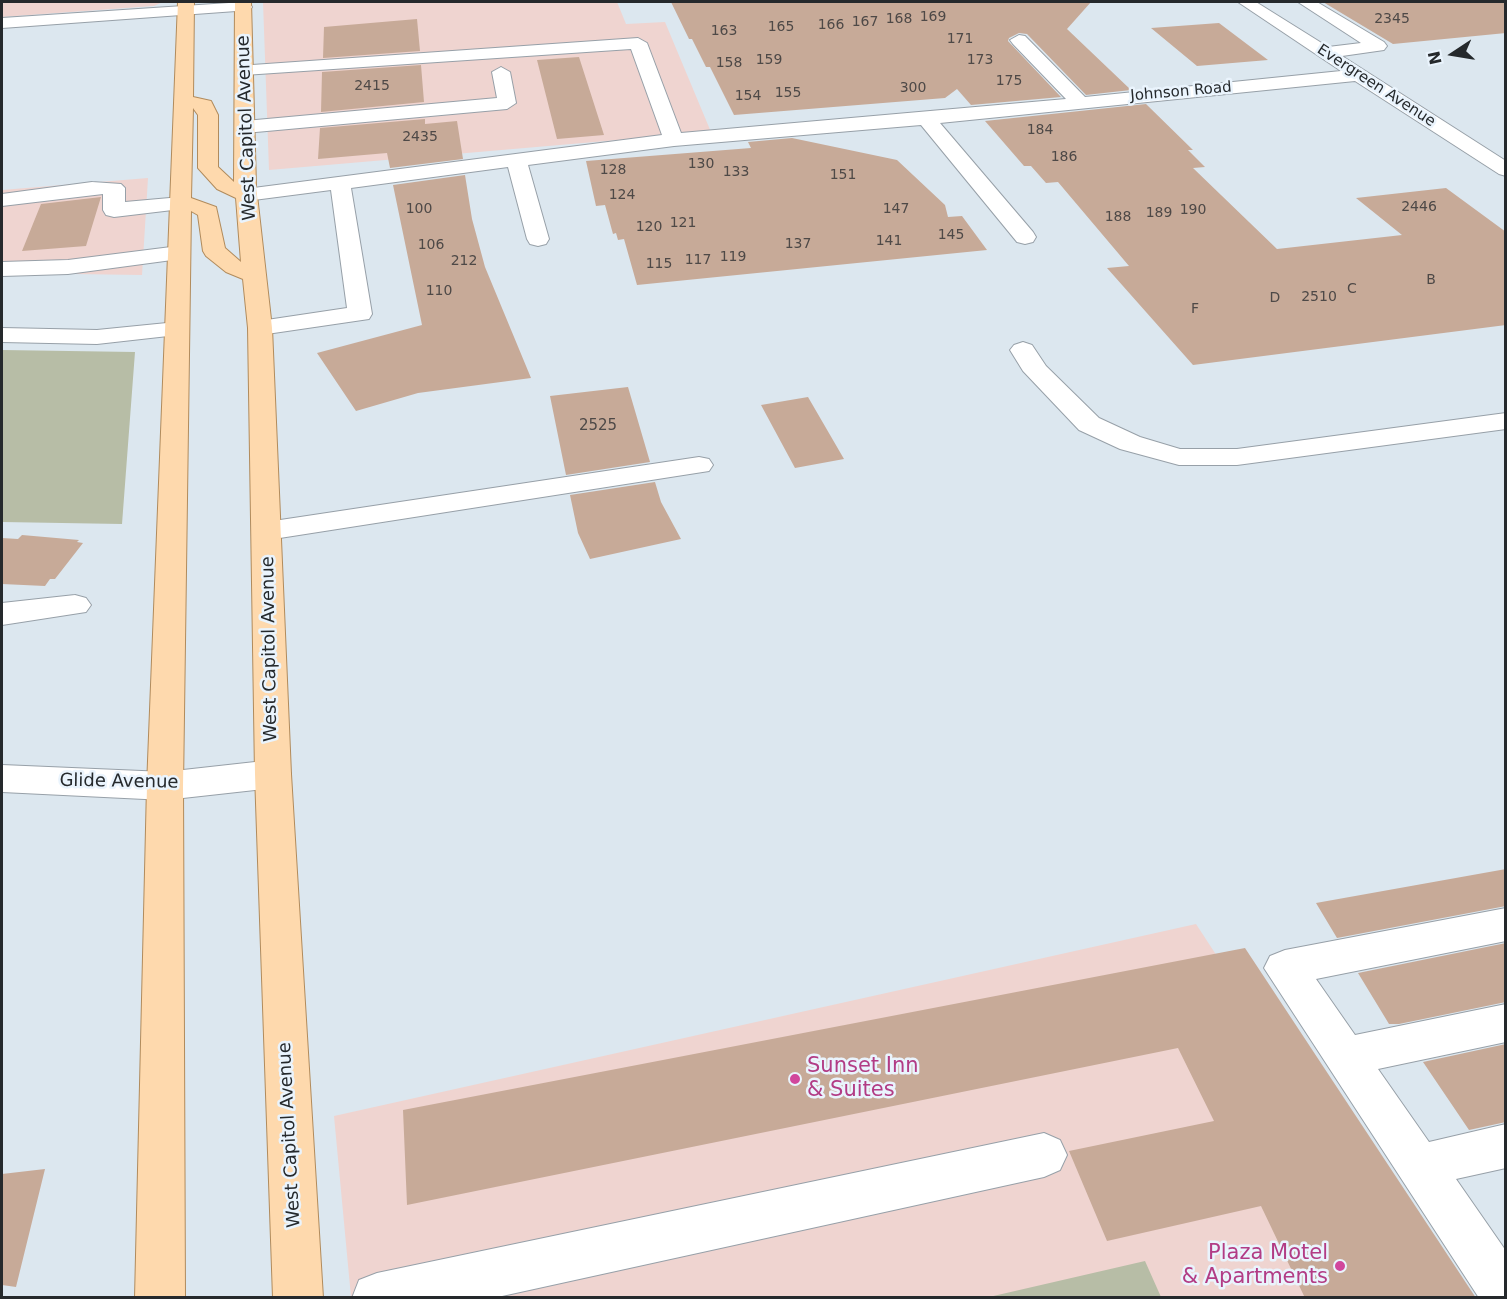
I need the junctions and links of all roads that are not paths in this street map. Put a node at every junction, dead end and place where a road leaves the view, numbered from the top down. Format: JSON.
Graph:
{"nodes":[{"id":1,"x":1246,"y":2,"type":"edge"},
{"id":2,"x":1306,"y":2,"type":"edge"},
{"id":3,"x":243,"y":4,"type":"edge"},
{"id":4,"x":186,"y":6,"type":"edge"},
{"id":5,"x":2,"y":23,"type":"edge"},
{"id":6,"x":1018,"y":40,"type":"dead end"},
{"id":7,"x":1324,"y":53,"type":"junction"},
{"id":8,"x":244,"y":70,"type":"junction"},
{"id":9,"x":501,"y":72,"type":"dead end"},
{"id":10,"x":1358,"y":75,"type":"junction"},
{"id":11,"x":184,"y":100,"type":"junction"},
{"id":12,"x":1078,"y":101,"type":"junction"},
{"id":13,"x":926,"y":119,"type":"junction"},
{"id":14,"x":245,"y":127,"type":"junction"},
{"id":15,"x":674,"y":140,"type":"junction"},
{"id":16,"x":516,"y":160,"type":"junction"},
{"id":17,"x":1506,"y":170,"type":"edge"},
{"id":18,"x":340,"y":183,"type":"junction"},
{"id":19,"x":246,"y":195,"type":"junction"},
{"id":20,"x":2,"y":200,"type":"edge"},
{"id":21,"x":181,"y":203,"type":"junction"},
{"id":22,"x":1025,"y":237,"type":"dead end"},
{"id":23,"x":538,"y":239,"type":"dead end"},
{"id":24,"x":179,"y":253,"type":"junction"},
{"id":25,"x":2,"y":269,"type":"edge"},
{"id":26,"x":255,"y":276,"type":"junction"},
{"id":27,"x":260,"y":328,"type":"junction"},
{"id":28,"x":177,"y":329,"type":"junction"},
{"id":29,"x":2,"y":335,"type":"edge"},
{"id":30,"x":1023,"y":350,"type":"dead end"},
{"id":31,"x":1506,"y":421,"type":"edge"},
{"id":32,"x":699,"y":465,"type":"dead end"},
{"id":33,"x":267,"y":531,"type":"junction"},
{"id":34,"x":75,"y":605,"type":"dead end"},
{"id":35,"x":2,"y":614,"type":"edge"},
{"id":36,"x":273,"y":774,"type":"junction"},
{"id":37,"x":2,"y":779,"type":"edge"},
{"id":38,"x":165,"y":786,"type":"junction"},
{"id":39,"x":1506,"y":924,"type":"edge"},
{"id":40,"x":1506,"y":1023,"type":"edge"},
{"id":41,"x":1345,"y":1056,"type":"junction"},
{"id":42,"x":1506,"y":1146,"type":"edge"},
{"id":43,"x":1044,"y":1155,"type":"dead end"},
{"id":44,"x":1419,"y":1166,"type":"junction"},
{"id":45,"x":1504,"y":1288,"type":"edge"},
{"id":46,"x":160,"y":1298,"type":"edge"},
{"id":47,"x":298,"y":1298,"type":"edge"},
{"id":48,"x":377,"y":1298,"type":"edge"}],
"edges":[{"from":1,"to":7,"type":"street","name":"Evergreen Avenue"},
{"from":2,"to":7,"type":"street"},
{"from":3,"to":4,"type":"street"},
{"from":3,"to":8,"type":"main road","name":"West Capitol Avenue"},
{"from":4,"to":5,"type":"street"},
{"from":4,"to":11,"type":"main road"},
{"from":6,"to":12,"type":"street"},
{"from":7,"to":10,"type":"street","name":"Evergreen Avenue"},
{"from":8,"to":14,"type":"main road","name":"West Capitol Avenue"},
{"from":8,"to":15,"type":"street"},
{"from":9,"to":14,"type":"street"},
{"from":10,"to":12,"type":"street","name":"Johnson Road"},
{"from":10,"to":17,"type":"street","name":"Evergreen Avenue"},
{"from":11,"to":19,"type":"main road"},
{"from":11,"to":21,"type":"main road"},
{"from":12,"to":13,"type":"street","name":"Johnson Road"},
{"from":13,"to":15,"type":"street","name":"Johnson Road"},
{"from":13,"to":22,"type":"street"},
{"from":14,"to":19,"type":"main road","name":"West Capitol Avenue"},
{"from":15,"to":16,"type":"street","name":"Johnson Road"},
{"from":16,"to":18,"type":"street","name":"Johnson Road"},
{"from":16,"to":23,"type":"street"},
{"from":18,"to":19,"type":"street","name":"Johnson Road"},
{"from":18,"to":27,"type":"street"},
{"from":19,"to":26,"type":"main road","name":"West Capitol Avenue"},
{"from":20,"to":21,"type":"street"},
{"from":21,"to":24,"type":"main road"},
{"from":21,"to":26,"type":"main road"},
{"from":24,"to":25,"type":"street"},
{"from":24,"to":28,"type":"main road"},
{"from":26,"to":27,"type":"main road","name":"West Capitol Avenue"},
{"from":27,"to":33,"type":"main road","name":"West Capitol Avenue"},
{"from":28,"to":29,"type":"street"},
{"from":28,"to":38,"type":"main road"},
{"from":30,"to":31,"type":"street"},
{"from":32,"to":33,"type":"street"},
{"from":33,"to":36,"type":"main road","name":"West Capitol Avenue"},
{"from":34,"to":35,"type":"street"},
{"from":36,"to":38,"type":"street","name":"Glide Avenue"},
{"from":36,"to":47,"type":"main road","name":"West Capitol Avenue"},
{"from":37,"to":38,"type":"street","name":"Glide Avenue"},
{"from":38,"to":46,"type":"main road"},
{"from":39,"to":41,"type":"street"},
{"from":40,"to":41,"type":"street"},
{"from":41,"to":44,"type":"street"},
{"from":42,"to":44,"type":"street"},
{"from":43,"to":48,"type":"street"},
{"from":44,"to":45,"type":"street"}]}
